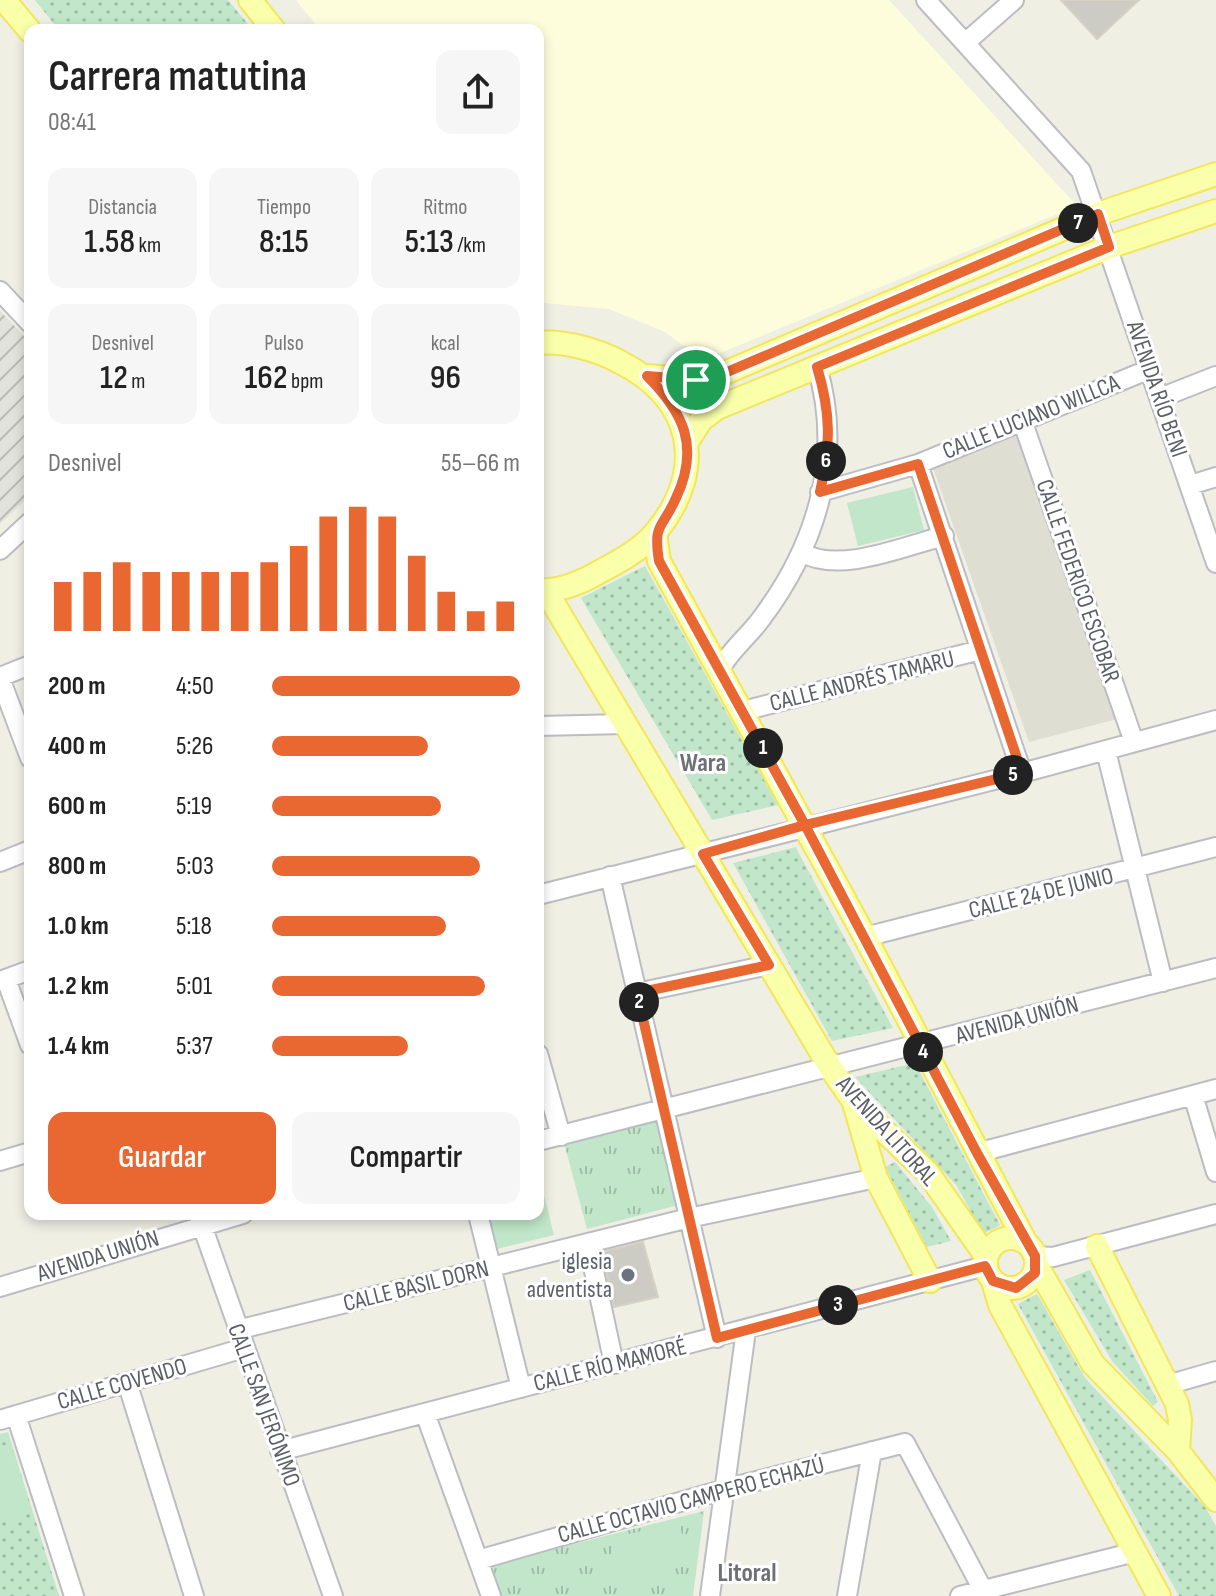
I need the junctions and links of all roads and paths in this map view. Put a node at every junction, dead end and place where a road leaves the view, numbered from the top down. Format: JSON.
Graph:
{"nodes":[{"id":1,"x":4,"y":0,"type":"edge"},
{"id":2,"x":250,"y":0,"type":"edge"},
{"id":3,"x":926,"y":0,"type":"edge"},
{"id":4,"x":1014,"y":0,"type":"edge"},
{"id":5,"x":24,"y":24,"type":"edge"},
{"id":6,"x":269,"y":24,"type":"edge"},
{"id":7,"x":965,"y":43,"type":"junction"},
{"id":8,"x":1216,"y":174,"type":"edge"},
{"id":9,"x":1216,"y":211,"type":"edge"},
{"id":10,"x":1098,"y":214,"type":"junction"},
{"id":11,"x":1109,"y":247,"type":"junction"},
{"id":12,"x":0,"y":291,"type":"edge"},
{"id":13,"x":24,"y":317,"type":"edge"},
{"id":14,"x":544,"y":342,"type":"edge"},
{"id":15,"x":817,"y":367,"type":"junction"},
{"id":16,"x":1150,"y":369,"type":"junction"},
{"id":17,"x":647,"y":376,"type":"junction"},
{"id":18,"x":1216,"y":376,"type":"edge"},
{"id":19,"x":1160,"y":398,"type":"junction"},
{"id":20,"x":1022,"y":420,"type":"junction"},
{"id":21,"x":687,"y":442,"type":"junction"},
{"id":22,"x":918,"y":464,"type":"junction"},
{"id":23,"x":1216,"y":477,"type":"edge"},
{"id":24,"x":1190,"y":485,"type":"junction"},
{"id":25,"x":820,"y":492,"type":"junction"},
{"id":26,"x":24,"y":528,"type":"edge"},
{"id":27,"x":655,"y":533,"type":"junction"},
{"id":28,"x":944,"y":536,"type":"junction"},
{"id":29,"x":0,"y":550,"type":"edge"},
{"id":30,"x":803,"y":553,"type":"junction"},
{"id":31,"x":1216,"y":563,"type":"edge"},
{"id":32,"x":544,"y":590,"type":"edge"},
{"id":33,"x":544,"y":594,"type":"edge"},
{"id":34,"x":980,"y":650,"type":"junction"},
{"id":35,"x":24,"y":668,"type":"edge"},
{"id":36,"x":719,"y":671,"type":"junction"},
{"id":37,"x":0,"y":678,"type":"edge"},
{"id":38,"x":743,"y":711,"type":"junction"},
{"id":39,"x":1216,"y":720,"type":"edge"},
{"id":40,"x":625,"y":724,"type":"junction"},
{"id":41,"x":544,"y":726,"type":"edge"},
{"id":42,"x":24,"y":742,"type":"edge"},
{"id":43,"x":1134,"y":742,"type":"junction"},
{"id":44,"x":1106,"y":751,"type":"junction"},
{"id":45,"x":1022,"y":773,"type":"junction"},
{"id":46,"x":805,"y":825,"type":"junction"},
{"id":47,"x":1216,"y":847,"type":"edge"},
{"id":48,"x":24,"y":852,"type":"edge"},
{"id":49,"x":703,"y":854,"type":"junction"},
{"id":50,"x":0,"y":862,"type":"edge"},
{"id":51,"x":1134,"y":870,"type":"junction"},
{"id":52,"x":610,"y":876,"type":"junction"},
{"id":53,"x":544,"y":893,"type":"edge"},
{"id":54,"x":865,"y":937,"type":"junction"},
{"id":55,"x":769,"y":965,"type":"junction"},
{"id":56,"x":1216,"y":968,"type":"edge"},
{"id":57,"x":24,"y":972,"type":"edge"},
{"id":58,"x":3,"y":980,"type":"edge"},
{"id":59,"x":1163,"y":982,"type":"junction"},
{"id":60,"x":637,"y":993,"type":"junction"},
{"id":61,"x":24,"y":1031,"type":"edge"},
{"id":62,"x":920,"y":1045,"type":"junction"},
{"id":63,"x":830,"y":1067,"type":"junction"},
{"id":64,"x":544,"y":1075,"type":"edge"},
{"id":65,"x":1216,"y":1089,"type":"edge"},
{"id":66,"x":1193,"y":1095,"type":"junction"},
{"id":67,"x":854,"y":1102,"type":"junction"},
{"id":68,"x":664,"y":1109,"type":"junction"},
{"id":69,"x":561,"y":1136,"type":"junction"},
{"id":70,"x":544,"y":1140,"type":"edge"},
{"id":71,"x":977,"y":1153,"type":"junction"},
{"id":72,"x":24,"y":1154,"type":"edge"},
{"id":73,"x":0,"y":1161,"type":"edge"},
{"id":74,"x":1216,"y":1172,"type":"edge"},
{"id":75,"x":876,"y":1178,"type":"junction"},
{"id":76,"x":1216,"y":1214,"type":"edge"},
{"id":77,"x":689,"y":1218,"type":"junction"},
{"id":78,"x":197,"y":1220,"type":"edge"},
{"id":79,"x":200,"y":1220,"type":"edge"},
{"id":80,"x":479,"y":1220,"type":"edge"},
{"id":81,"x":588,"y":1243,"type":"junction"},
{"id":82,"x":1097,"y":1246,"type":"junction"},
{"id":83,"x":1032,"y":1255,"type":"junction"},
{"id":84,"x":491,"y":1267,"type":"junction"},
{"id":85,"x":988,"y":1268,"type":"junction"},
{"id":86,"x":930,"y":1281,"type":"junction"},
{"id":87,"x":0,"y":1287,"type":"edge"},
{"id":88,"x":237,"y":1330,"type":"junction"},
{"id":89,"x":746,"y":1330,"type":"junction"},
{"id":90,"x":717,"y":1338,"type":"junction"},
{"id":91,"x":244,"y":1348,"type":"junction"},
{"id":92,"x":614,"y":1364,"type":"junction"},
{"id":93,"x":1216,"y":1371,"type":"edge"},
{"id":94,"x":127,"y":1382,"type":"junction"},
{"id":95,"x":1167,"y":1385,"type":"junction"},
{"id":96,"x":521,"y":1388,"type":"junction"},
{"id":97,"x":425,"y":1413,"type":"junction"},
{"id":98,"x":8,"y":1418,"type":"edge"},
{"id":99,"x":280,"y":1451,"type":"junction"},
{"id":100,"x":872,"y":1451,"type":"junction"},
{"id":101,"x":1178,"y":1451,"type":"junction"},
{"id":102,"x":725,"y":1489,"type":"junction"},
{"id":103,"x":1216,"y":1500,"type":"edge"},
{"id":104,"x":1135,"y":1552,"type":"junction"},
{"id":105,"x":478,"y":1560,"type":"junction"},
{"id":106,"x":983,"y":1590,"type":"junction"},
{"id":107,"x":74,"y":1596,"type":"edge"},
{"id":108,"x":194,"y":1596,"type":"edge"},
{"id":109,"x":333,"y":1596,"type":"edge"},
{"id":110,"x":491,"y":1596,"type":"edge"},
{"id":111,"x":710,"y":1596,"type":"edge"},
{"id":112,"x":847,"y":1596,"type":"edge"},
{"id":113,"x":960,"y":1596,"type":"edge"},
{"id":114,"x":1159,"y":1596,"type":"edge"}],
"edges":[{"from":1,"to":5,"type":"main road"},
{"from":2,"to":6,"type":"main road"},
{"from":3,"to":7,"type":"street","name":"AVENIDA RÍO BENI"},
{"from":4,"to":7,"type":"street"},
{"from":7,"to":10,"type":"street","name":"AVENIDA RÍO BENI"},
{"from":8,"to":10,"type":"main road"},
{"from":9,"to":11,"type":"main road"},
{"from":10,"to":11,"type":"street","name":"AVENIDA RÍO BENI"},
{"from":10,"to":17,"type":"main road"},
{"from":11,"to":15,"type":"main road"},
{"from":11,"to":16,"type":"street","name":"AVENIDA RÍO BENI"},
{"from":12,"to":13,"type":"street"},
{"from":14,"to":17,"type":"main road"},
{"from":15,"to":21,"type":"main road"},
{"from":15,"to":25,"type":"street"},
{"from":16,"to":19,"type":"street","name":"AVENIDA RÍO BENI"},
{"from":16,"to":20,"type":"street","name":"CALLE LUCIANO WILLCA"},
{"from":17,"to":21,"type":"main road"},
{"from":18,"to":19,"type":"street"},
{"from":19,"to":24,"type":"street","name":"AVENIDA RÍO BENI"},
{"from":20,"to":22,"type":"street","name":"CALLE LUCIANO WILLCA"},
{"from":20,"to":43,"type":"street","name":"CALLE FEDERICO ESCOBAR"},
{"from":21,"to":27,"type":"main road"},
{"from":22,"to":25,"type":"street","name":"CALLE LUCIANO WILLCA"},
{"from":22,"to":28,"type":"street"},
{"from":23,"to":24,"type":"street"},
{"from":24,"to":31,"type":"street","name":"AVENIDA RÍO BENI"},
{"from":25,"to":30,"type":"street"},
{"from":26,"to":29,"type":"street"},
{"from":27,"to":32,"type":"main road"},
{"from":27,"to":36,"type":"main road"},
{"from":28,"to":30,"type":"street"},
{"from":28,"to":34,"type":"street"},
{"from":30,"to":36,"type":"street"},
{"from":33,"to":40,"type":"main road","name":"AVENIDA LITORAL"},
{"from":34,"to":38,"type":"street","name":"CALLE ANDRÉS TAMARU"},
{"from":34,"to":45,"type":"street"},
{"from":35,"to":37,"type":"street"},
{"from":36,"to":38,"type":"main road"},
{"from":37,"to":42,"type":"street"},
{"from":38,"to":46,"type":"main road"},
{"from":39,"to":43,"type":"street"},
{"from":40,"to":41,"type":"street"},
{"from":40,"to":49,"type":"main road","name":"AVENIDA LITORAL"},
{"from":43,"to":44,"type":"street"},
{"from":44,"to":45,"type":"street"},
{"from":44,"to":51,"type":"street"},
{"from":45,"to":46,"type":"street"},
{"from":46,"to":49,"type":"street"},
{"from":46,"to":54,"type":"main road"},
{"from":47,"to":51,"type":"street","name":"CALLE 24 DE JUNIO"},
{"from":48,"to":50,"type":"street"},
{"from":49,"to":52,"type":"street"},
{"from":49,"to":55,"type":"main road","name":"AVENIDA LITORAL"},
{"from":51,"to":54,"type":"street","name":"CALLE 24 DE JUNIO"},
{"from":51,"to":59,"type":"street"},
{"from":52,"to":53,"type":"street"},
{"from":52,"to":60,"type":"street"},
{"from":54,"to":62,"type":"main road"},
{"from":55,"to":60,"type":"street"},
{"from":55,"to":63,"type":"main road","name":"AVENIDA LITORAL"},
{"from":56,"to":59,"type":"street","name":"AVENIDA UNIÓN"},
{"from":57,"to":58,"type":"street"},
{"from":58,"to":61,"type":"street"},
{"from":59,"to":62,"type":"street","name":"AVENIDA UNIÓN"},
{"from":60,"to":68,"type":"street"},
{"from":62,"to":63,"type":"street","name":"AVENIDA UNIÓN"},
{"from":62,"to":71,"type":"main road"},
{"from":63,"to":67,"type":"main road","name":"AVENIDA LITORAL"},
{"from":63,"to":68,"type":"street","name":"AVENIDA UNIÓN"},
{"from":64,"to":69,"type":"street"},
{"from":65,"to":66,"type":"street"},
{"from":66,"to":71,"type":"street"},
{"from":66,"to":74,"type":"street"},
{"from":67,"to":75,"type":"main road"},
{"from":67,"to":85,"type":"main road","name":"AVENIDA LITORAL"},
{"from":68,"to":69,"type":"street","name":"AVENIDA UNIÓN"},
{"from":68,"to":77,"type":"street"},
{"from":69,"to":70,"type":"street","name":"AVENIDA UNIÓN"},
{"from":71,"to":83,"type":"main road"},
{"from":72,"to":73,"type":"street"},
{"from":75,"to":77,"type":"street","name":"CALLE BASIL DORN"},
{"from":75,"to":86,"type":"main road"},
{"from":76,"to":82,"type":"street"},
{"from":77,"to":81,"type":"street","name":"CALLE BASIL DORN"},
{"from":77,"to":90,"type":"street"},
{"from":78,"to":87,"type":"street","name":"AVENIDA UNIÓN"},
{"from":79,"to":88,"type":"street","name":"CALLE SAN JERÓNIMO"},
{"from":80,"to":84,"type":"street"},
{"from":81,"to":84,"type":"street","name":"CALLE BASIL DORN"},
{"from":81,"to":92,"type":"street"},
{"from":82,"to":83,"type":"street"},
{"from":82,"to":95,"type":"main road"},
{"from":83,"to":85,"type":"main road"},
{"from":83,"to":85,"type":"main road"},
{"from":83,"to":101,"type":"main road"},
{"from":84,"to":88,"type":"street","name":"CALLE BASIL DORN"},
{"from":84,"to":96,"type":"street"},
{"from":85,"to":86,"type":"street","name":"CALLE RÍO MAMORÉ"},
{"from":85,"to":104,"type":"main road","name":"AVENIDA LITORAL"},
{"from":86,"to":89,"type":"street","name":"CALLE RÍO MAMORÉ"},
{"from":88,"to":91,"type":"street","name":"CALLE SAN JERÓNIMO"},
{"from":89,"to":90,"type":"street","name":"CALLE RÍO MAMORÉ"},
{"from":89,"to":102,"type":"street"},
{"from":90,"to":92,"type":"street","name":"CALLE RÍO MAMORÉ"},
{"from":91,"to":94,"type":"street","name":"CALLE COVENDO"},
{"from":91,"to":99,"type":"street","name":"CALLE SAN JERÓNIMO"},
{"from":92,"to":96,"type":"street","name":"CALLE RÍO MAMORÉ"},
{"from":93,"to":95,"type":"street"},
{"from":94,"to":98,"type":"street","name":"CALLE COVENDO"},
{"from":94,"to":108,"type":"street"},
{"from":95,"to":101,"type":"main road"},
{"from":96,"to":97,"type":"street","name":"CALLE RÍO MAMORÉ"},
{"from":97,"to":99,"type":"street","name":"CALLE RÍO MAMORÉ"},
{"from":97,"to":105,"type":"street"},
{"from":98,"to":107,"type":"street"},
{"from":99,"to":109,"type":"street","name":"CALLE SAN JERÓNIMO"},
{"from":100,"to":102,"type":"street","name":"CALLE OCTAVIO CAMPERO ECHAZÚ"},
{"from":100,"to":106,"type":"street","name":"CALLE OCTAVIO CAMPERO ECHAZÚ"},
{"from":100,"to":112,"type":"street"},
{"from":101,"to":103,"type":"main road"},
{"from":102,"to":105,"type":"street","name":"CALLE OCTAVIO CAMPERO ECHAZÚ"},
{"from":102,"to":111,"type":"street"},
{"from":104,"to":106,"type":"street"},
{"from":104,"to":114,"type":"main road","name":"AVENIDA LITORAL"},
{"from":105,"to":110,"type":"street"},
{"from":106,"to":113,"type":"street"}]}
